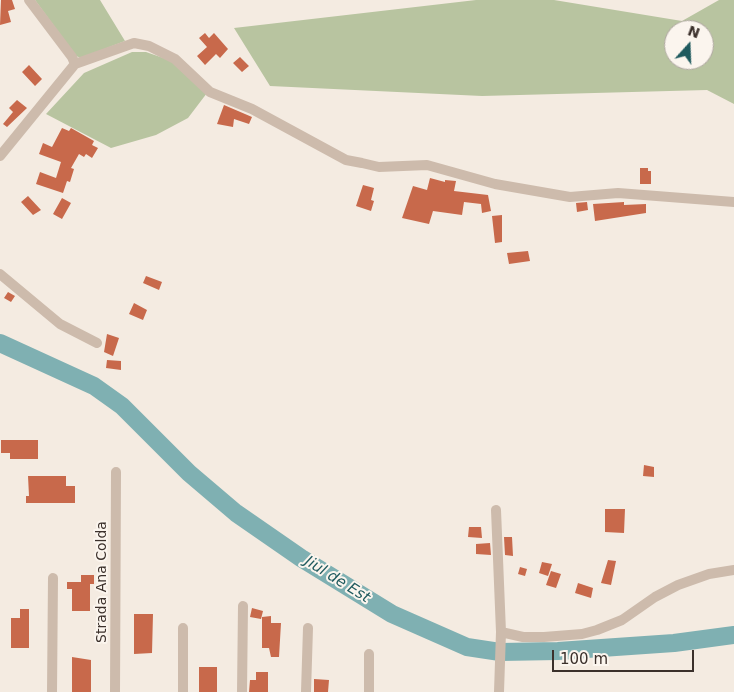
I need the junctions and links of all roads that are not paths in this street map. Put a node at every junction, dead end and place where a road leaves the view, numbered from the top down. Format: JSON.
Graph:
{"nodes":[{"id":1,"x":29,"y":0,"type":"edge"},
{"id":2,"x":75,"y":64,"type":"junction"},
{"id":3,"x":0,"y":156,"type":"edge"},
{"id":4,"x":734,"y":202,"type":"edge"},
{"id":5,"x":0,"y":274,"type":"edge"},
{"id":6,"x":97,"y":343,"type":"dead end"},
{"id":7,"x":116,"y":472,"type":"dead end"},
{"id":8,"x":496,"y":510,"type":"dead end"},
{"id":9,"x":734,"y":570,"type":"edge"},
{"id":10,"x":53,"y":578,"type":"dead end"},
{"id":11,"x":243,"y":606,"type":"dead end"},
{"id":12,"x":183,"y":628,"type":"dead end"},
{"id":13,"x":308,"y":628,"type":"dead end"},
{"id":14,"x":501,"y":636,"type":"junction"},
{"id":15,"x":369,"y":654,"type":"dead end"},
{"id":16,"x":52,"y":692,"type":"edge"},
{"id":17,"x":115,"y":692,"type":"edge"},
{"id":18,"x":183,"y":692,"type":"edge"},
{"id":19,"x":242,"y":692,"type":"edge"},
{"id":20,"x":306,"y":692,"type":"edge"},
{"id":21,"x":369,"y":692,"type":"edge"},
{"id":22,"x":499,"y":692,"type":"edge"}],
"edges":[{"from":1,"to":2,"type":"street"},
{"from":2,"to":3,"type":"street"},
{"from":2,"to":4,"type":"street"},
{"from":5,"to":6,"type":"street"},
{"from":7,"to":17,"type":"street","name":"Strada Ana Colda"},
{"from":8,"to":14,"type":"street"},
{"from":9,"to":14,"type":"street"},
{"from":10,"to":16,"type":"street"},
{"from":11,"to":19,"type":"street"},
{"from":12,"to":18,"type":"street"},
{"from":13,"to":20,"type":"street"},
{"from":14,"to":22,"type":"street"},
{"from":15,"to":21,"type":"street"}]}
